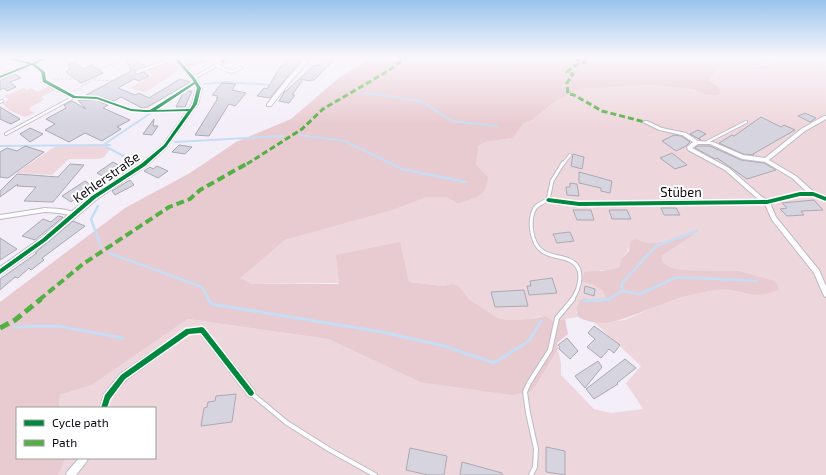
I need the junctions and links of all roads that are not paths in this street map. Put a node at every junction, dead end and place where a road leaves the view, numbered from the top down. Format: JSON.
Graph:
{"nodes":[{"id":1,"x":44,"y":80,"type":"edge"},
{"id":2,"x":194,"y":80,"type":"edge"},
{"id":3,"x":288,"y":80,"type":"edge"},
{"id":4,"x":74,"y":97,"type":"junction"},
{"id":5,"x":269,"y":106,"type":"dead end"},
{"id":6,"x":193,"y":107,"type":"junction"},
{"id":7,"x":826,"y":118,"type":"edge"},
{"id":8,"x":645,"y":122,"type":"dead end"},
{"id":9,"x":746,"y":122,"type":"dead end"},
{"id":10,"x":6,"y":134,"type":"dead end"},
{"id":11,"x":697,"y":142,"type":"junction"},
{"id":12,"x":707,"y":142,"type":"junction"},
{"id":13,"x":570,"y":155,"type":"dead end"},
{"id":14,"x":766,"y":160,"type":"junction"},
{"id":15,"x":813,"y":194,"type":"junction"},
{"id":16,"x":826,"y":199,"type":"edge"},
{"id":17,"x":548,"y":200,"type":"junction"},
{"id":18,"x":767,"y":202,"type":"junction"},
{"id":19,"x":73,"y":214,"type":"junction"},
{"id":20,"x":0,"y":217,"type":"edge"},
{"id":21,"x":0,"y":272,"type":"edge"},
{"id":22,"x":826,"y":294,"type":"edge"},
{"id":23,"x":251,"y":393,"type":"joint"},
{"id":24,"x":104,"y":407,"type":"edge"},
{"id":25,"x":83,"y":459,"type":"edge"},
{"id":26,"x":70,"y":475,"type":"edge"},
{"id":27,"x":376,"y":475,"type":"edge"},
{"id":28,"x":531,"y":475,"type":"edge"}],
"edges":[{"from":1,"to":4,"type":"street"},
{"from":2,"to":6,"type":"street"},
{"from":3,"to":5,"type":"street"},
{"from":4,"to":6,"type":"street"},
{"from":4,"to":10,"type":"lane"},
{"from":6,"to":19,"type":"street","name":"Kehlerstraße"},
{"from":7,"to":14,"type":"street"},
{"from":8,"to":11,"type":"street"},
{"from":9,"to":12,"type":"lane"},
{"from":11,"to":12,"type":"street"},
{"from":11,"to":18,"type":"street"},
{"from":12,"to":14,"type":"street"},
{"from":13,"to":17,"type":"lane"},
{"from":14,"to":15,"type":"street"},
{"from":15,"to":16,"type":"street"},
{"from":15,"to":18,"type":"street","name":"Stüben"},
{"from":17,"to":18,"type":"street","name":"Stüben"},
{"from":17,"to":28,"type":"lane"},
{"from":18,"to":22,"type":"street"},
{"from":19,"to":20,"type":"street"},
{"from":19,"to":21,"type":"street","name":"Kehlerstraße"},
{"from":23,"to":24,"type":"street"},
{"from":23,"to":27,"type":"lane"},
{"from":25,"to":26,"type":"street"}]}
